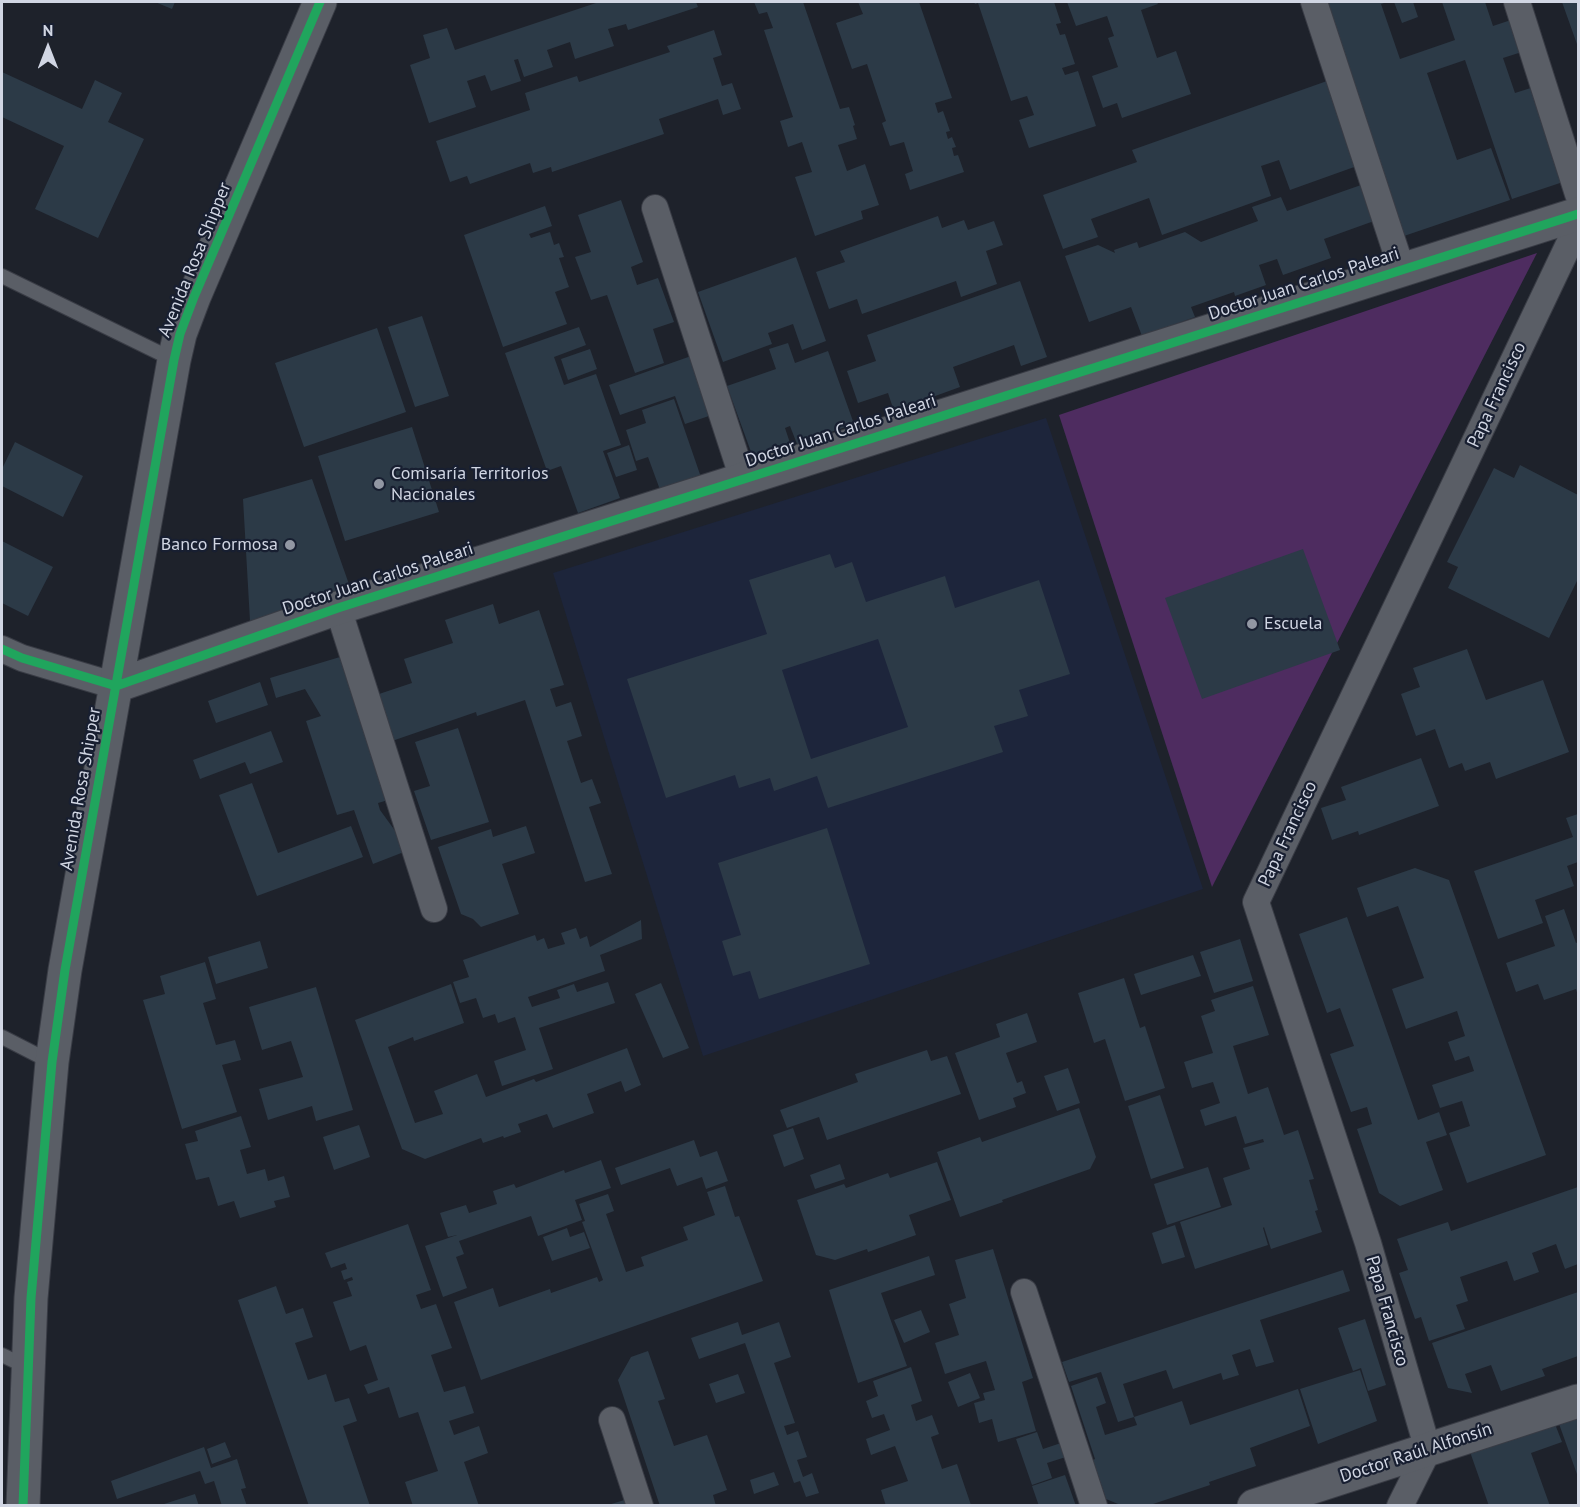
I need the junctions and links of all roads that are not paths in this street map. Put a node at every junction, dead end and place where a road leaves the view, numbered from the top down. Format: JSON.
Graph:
{"nodes":[{"id":1,"x":320,"y":2,"type":"edge"},
{"id":2,"x":1314,"y":2,"type":"edge"},
{"id":3,"x":1517,"y":2,"type":"edge"},
{"id":4,"x":1578,"y":194,"type":"edge"},
{"id":5,"x":655,"y":208,"type":"dead end"},
{"id":6,"x":1578,"y":214,"type":"edge"},
{"id":7,"x":1578,"y":225,"type":"edge"},
{"id":8,"x":1402,"y":270,"type":"junction"},
{"id":9,"x":2,"y":276,"type":"edge"},
{"id":10,"x":174,"y":360,"type":"junction"},
{"id":11,"x":744,"y":479,"type":"junction"},
{"id":12,"x":338,"y":608,"type":"junction"},
{"id":13,"x":2,"y":649,"type":"edge"},
{"id":14,"x":116,"y":686,"type":"junction"},
{"id":15,"x":434,"y":909,"type":"dead end"},
{"id":16,"x":2,"y":1037,"type":"edge"},
{"id":17,"x":52,"y":1062,"type":"junction"},
{"id":18,"x":1024,"y":1292,"type":"dead end"},
{"id":19,"x":15,"y":1361,"type":"edge"},
{"id":20,"x":1578,"y":1401,"type":"edge"},
{"id":21,"x":612,"y":1420,"type":"dead end"},
{"id":22,"x":1428,"y":1450,"type":"junction"},
{"id":23,"x":23,"y":1506,"type":"edge"},
{"id":24,"x":640,"y":1506,"type":"edge"},
{"id":25,"x":1094,"y":1506,"type":"edge"},
{"id":26,"x":1254,"y":1506,"type":"edge"},
{"id":27,"x":1400,"y":1506,"type":"edge"}],
"edges":[{"from":1,"to":10,"type":"street","name":"Avenida Rosa Shipper"},
{"from":2,"to":8,"type":"street"},
{"from":3,"to":4,"type":"street"},
{"from":5,"to":11,"type":"street"},
{"from":6,"to":8,"type":"street","name":"Doctor Juan Carlos Paleari"},
{"from":7,"to":22,"type":"street","name":"Papa Francisco"},
{"from":8,"to":11,"type":"street","name":"Doctor Juan Carlos Paleari"},
{"from":9,"to":10,"type":"lane"},
{"from":10,"to":14,"type":"street","name":"Avenida Rosa Shipper"},
{"from":11,"to":12,"type":"street","name":"Doctor Juan Carlos Paleari"},
{"from":12,"to":14,"type":"street","name":"Doctor Juan Carlos Paleari"},
{"from":12,"to":15,"type":"street"},
{"from":13,"to":14,"type":"street"},
{"from":14,"to":17,"type":"street","name":"Avenida Rosa Shipper"},
{"from":16,"to":17,"type":"lane"},
{"from":17,"to":19,"type":"street","name":"Avenida Rosa Shipper"},
{"from":18,"to":25,"type":"street"},
{"from":19,"to":23,"type":"street","name":"Avenida Rosa Shipper"},
{"from":20,"to":22,"type":"street","name":"Doctor Raúl Alfonsín"},
{"from":21,"to":24,"type":"street"},
{"from":22,"to":26,"type":"street","name":"Doctor Raúl Alfonsín"},
{"from":22,"to":27,"type":"street"}]}
